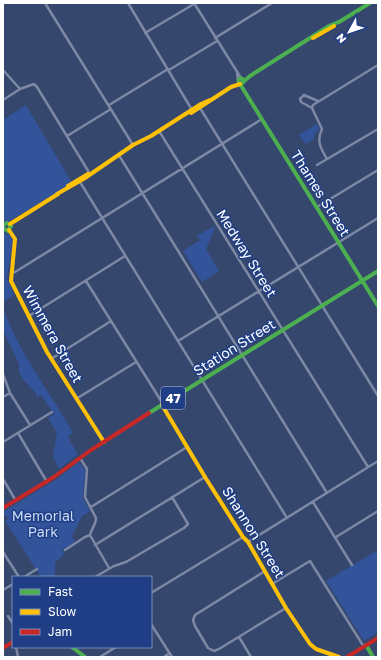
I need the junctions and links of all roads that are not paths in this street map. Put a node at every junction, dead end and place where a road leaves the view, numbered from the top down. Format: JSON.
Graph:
{"nodes":[{"id":1,"x":45,"y":3,"type":"edge"},
{"id":2,"x":128,"y":3,"type":"edge"},
{"id":3,"x":194,"y":3,"type":"edge"},
{"id":4,"x":272,"y":3,"type":"edge"},
{"id":5,"x":370,"y":3,"type":"edge"},
{"id":6,"x":146,"y":32,"type":"junction"},
{"id":7,"x":215,"y":38,"type":"junction"},
{"id":8,"x":218,"y":41,"type":"junction"},
{"id":9,"x":378,"y":65,"type":"edge"},
{"id":10,"x":168,"y":69,"type":"junction"},
{"id":11,"x":3,"y":70,"type":"edge"},
{"id":12,"x":241,"y":81,"type":"junction"},
{"id":13,"x":20,"y":89,"type":"junction"},
{"id":14,"x":3,"y":100,"type":"edge"},
{"id":15,"x":210,"y":100,"type":"junction"},
{"id":16,"x":318,"y":101,"type":"junction"},
{"id":17,"x":109,"y":105,"type":"junction"},
{"id":18,"x":200,"y":108,"type":"junction"},
{"id":19,"x":312,"y":108,"type":"junction"},
{"id":20,"x":111,"y":109,"type":"junction"},
{"id":21,"x":192,"y":109,"type":"junction"},
{"id":22,"x":180,"y":118,"type":"junction"},
{"id":23,"x":262,"y":119,"type":"junction"},
{"id":24,"x":378,"y":129,"type":"edge"},
{"id":25,"x":159,"y":131,"type":"junction"},
{"id":26,"x":68,"y":136,"type":"junction"},
{"id":27,"x":151,"y":136,"type":"junction"},
{"id":28,"x":222,"y":144,"type":"junction"},
{"id":29,"x":133,"y":145,"type":"junction"},
{"id":30,"x":120,"y":157,"type":"junction"},
{"id":31,"x":327,"y":159,"type":"junction"},
{"id":32,"x":317,"y":165,"type":"dead end"},
{"id":33,"x":103,"y":166,"type":"junction"},
{"id":34,"x":182,"y":168,"type":"junction"},
{"id":35,"x":378,"y":170,"type":"edge"},
{"id":36,"x":90,"y":174,"type":"junction"},
{"id":37,"x":80,"y":182,"type":"junction"},
{"id":38,"x":68,"y":188,"type":"junction"},
{"id":39,"x":142,"y":193,"type":"junction"},
{"id":40,"x":317,"y":207,"type":"junction"},
{"id":41,"x":102,"y":218,"type":"junction"},
{"id":42,"x":378,"y":218,"type":"edge"},
{"id":43,"x":10,"y":224,"type":"junction"},
{"id":44,"x":3,"y":225,"type":"edge"},
{"id":45,"x":9,"y":230,"type":"junction"},
{"id":46,"x":338,"y":242,"type":"junction"},
{"id":47,"x":125,"y":256,"type":"junction"},
{"id":48,"x":299,"y":267,"type":"junction"},
{"id":49,"x":378,"y":271,"type":"edge"},
{"id":50,"x":11,"y":272,"type":"junction"},
{"id":51,"x":86,"y":281,"type":"junction"},
{"id":52,"x":362,"y":281,"type":"junction"},
{"id":53,"x":258,"y":292,"type":"junction"},
{"id":54,"x":323,"y":306,"type":"junction"},
{"id":55,"x":378,"y":306,"type":"edge"},
{"id":56,"x":29,"y":316,"type":"junction"},
{"id":57,"x":219,"y":316,"type":"junction"},
{"id":58,"x":111,"y":321,"type":"junction"},
{"id":59,"x":282,"y":330,"type":"junction"},
{"id":60,"x":178,"y":341,"type":"junction"},
{"id":61,"x":242,"y":355,"type":"junction"},
{"id":62,"x":51,"y":359,"type":"junction"},
{"id":63,"x":136,"y":362,"type":"junction"},
{"id":64,"x":3,"y":374,"type":"edge"},
{"id":65,"x":202,"y":380,"type":"junction"},
{"id":66,"x":10,"y":392,"type":"junction"},
{"id":67,"x":378,"y":396,"type":"edge"},
{"id":68,"x":3,"y":397,"type":"edge"},
{"id":69,"x":76,"y":399,"type":"junction"},
{"id":70,"x":162,"y":404,"type":"junction"},
{"id":71,"x":52,"y":412,"type":"dead end"},
{"id":72,"x":30,"y":425,"type":"junction"},
{"id":73,"x":18,"y":432,"type":"junction"},
{"id":74,"x":3,"y":442,"type":"edge"},
{"id":75,"x":104,"y":442,"type":"junction"},
{"id":76,"x":188,"y":447,"type":"junction"},
{"id":77,"x":80,"y":458,"type":"junction"},
{"id":78,"x":378,"y":462,"type":"edge"},
{"id":79,"x":368,"y":467,"type":"junction"},
{"id":80,"x":205,"y":477,"type":"junction"},
{"id":81,"x":3,"y":479,"type":"edge"},
{"id":82,"x":47,"y":482,"type":"junction"},
{"id":83,"x":327,"y":493,"type":"junction"},
{"id":84,"x":172,"y":496,"type":"junction"},
{"id":85,"x":16,"y":501,"type":"junction"},
{"id":86,"x":314,"y":502,"type":"junction"},
{"id":87,"x":91,"y":506,"type":"junction"},
{"id":88,"x":3,"y":508,"type":"edge"},
{"id":89,"x":378,"y":511,"type":"edge"},
{"id":90,"x":287,"y":518,"type":"junction"},
{"id":91,"x":90,"y":535,"type":"junction"},
{"id":92,"x":243,"y":537,"type":"junction"},
{"id":93,"x":336,"y":537,"type":"junction"},
{"id":94,"x":248,"y":542,"type":"junction"},
{"id":95,"x":95,"y":545,"type":"junction"},
{"id":96,"x":65,"y":550,"type":"dead end"},
{"id":97,"x":3,"y":552,"type":"edge"},
{"id":98,"x":352,"y":564,"type":"dead end"},
{"id":99,"x":109,"y":568,"type":"junction"},
{"id":100,"x":37,"y":569,"type":"dead end"},
{"id":101,"x":265,"y":571,"type":"junction"},
{"id":102,"x":18,"y":576,"type":"edge"},
{"id":103,"x":26,"y":576,"type":"edge"},
{"id":104,"x":97,"y":576,"type":"edge"},
{"id":105,"x":272,"y":584,"type":"junction"},
{"id":106,"x":12,"y":585,"type":"edge"},
{"id":107,"x":3,"y":590,"type":"edge"},
{"id":108,"x":152,"y":592,"type":"edge"},
{"id":109,"x":286,"y":608,"type":"junction"},
{"id":110,"x":8,"y":616,"type":"dead end"},
{"id":111,"x":12,"y":622,"type":"edge"},
{"id":112,"x":152,"y":626,"type":"edge"},
{"id":113,"x":238,"y":637,"type":"junction"},
{"id":114,"x":378,"y":638,"type":"edge"},
{"id":115,"x":12,"y":643,"type":"edge"},
{"id":116,"x":365,"y":646,"type":"junction"},
{"id":117,"x":3,"y":648,"type":"edge"},
{"id":118,"x":73,"y":648,"type":"edge"},
{"id":119,"x":114,"y":648,"type":"edge"},
{"id":120,"x":170,"y":653,"type":"junction"},
{"id":121,"x":84,"y":657,"type":"edge"},
{"id":122,"x":100,"y":657,"type":"edge"},
{"id":123,"x":164,"y":657,"type":"edge"},
{"id":124,"x":172,"y":657,"type":"edge"},
{"id":125,"x":251,"y":657,"type":"edge"},
{"id":126,"x":339,"y":657,"type":"edge"},
{"id":127,"x":347,"y":657,"type":"edge"},
{"id":128,"x":373,"y":657,"type":"edge"}],
"edges":[{"from":1,"to":17,"type":"street"},
{"from":2,"to":6,"type":"street"},
{"from":3,"to":6,"type":"street"},
{"from":3,"to":7,"type":"street"},
{"from":4,"to":7,"type":"street"},
{"from":5,"to":12,"type":"main road"},
{"from":6,"to":10,"type":"street"},
{"from":7,"to":8,"type":"street"},
{"from":8,"to":10,"type":"street"},
{"from":8,"to":12,"type":"street"},
{"from":9,"to":16,"type":"street"},
{"from":10,"to":17,"type":"street"},
{"from":10,"to":21,"type":"street"},
{"from":11,"to":13,"type":"street"},
{"from":12,"to":15,"type":"main road"},
{"from":12,"to":23,"type":"main road","name":"Thames Street"},
{"from":13,"to":14,"type":"street"},
{"from":13,"to":26,"type":"street"},
{"from":15,"to":18,"type":"main road"},
{"from":15,"to":21,"type":"main road"},
{"from":16,"to":19,"type":"street"},
{"from":16,"to":19,"type":"street"},
{"from":17,"to":20,"type":"street"},
{"from":18,"to":22,"type":"main road"},
{"from":18,"to":28,"type":"street"},
{"from":19,"to":31,"type":"street"},
{"from":20,"to":26,"type":"street"},
{"from":20,"to":29,"type":"street"},
{"from":21,"to":22,"type":"main road"},
{"from":22,"to":25,"type":"main road"},
{"from":23,"to":28,"type":"street"},
{"from":23,"to":40,"type":"main road","name":"Thames Street"},
{"from":24,"to":31,"type":"street"},
{"from":25,"to":27,"type":"main road"},
{"from":25,"to":34,"type":"street","name":"Medway Street"},
{"from":26,"to":36,"type":"street"},
{"from":27,"to":29,"type":"main road"},
{"from":27,"to":30,"type":"main road"},
{"from":28,"to":34,"type":"street"},
{"from":28,"to":48,"type":"street"},
{"from":29,"to":33,"type":"main road"},
{"from":30,"to":33,"type":"main road"},
{"from":30,"to":39,"type":"street"},
{"from":31,"to":32,"type":"street"},
{"from":33,"to":36,"type":"main road"},
{"from":34,"to":39,"type":"street"},
{"from":34,"to":53,"type":"street","name":"Medway Street"},
{"from":35,"to":40,"type":"street"},
{"from":36,"to":37,"type":"main road"},
{"from":36,"to":38,"type":"main road"},
{"from":37,"to":38,"type":"main road"},
{"from":37,"to":41,"type":"street"},
{"from":38,"to":43,"type":"main road"},
{"from":39,"to":41,"type":"street"},
{"from":39,"to":57,"type":"street"},
{"from":40,"to":46,"type":"main road","name":"Thames Street"},
{"from":41,"to":47,"type":"street"},
{"from":41,"to":50,"type":"street"},
{"from":42,"to":46,"type":"street"},
{"from":43,"to":44,"type":"main road"},
{"from":43,"to":45,"type":"main road"},
{"from":44,"to":45,"type":"main road"},
{"from":45,"to":50,"type":"main road","name":"Wimmera Street"},
{"from":46,"to":48,"type":"street"},
{"from":46,"to":52,"type":"main road","name":"Thames Street"},
{"from":47,"to":51,"type":"street"},
{"from":47,"to":60,"type":"street"},
{"from":48,"to":53,"type":"street"},
{"from":48,"to":54,"type":"street"},
{"from":49,"to":52,"type":"main road","name":"Station Street","number":"47"},
{"from":50,"to":56,"type":"main road","name":"Wimmera Street"},
{"from":51,"to":56,"type":"street"},
{"from":51,"to":58,"type":"street","name":"Shannon Street"},
{"from":52,"to":54,"type":"main road","name":"Station Street","number":"47"},
{"from":52,"to":55,"type":"main road","name":"Thames Street"},
{"from":53,"to":57,"type":"street"},
{"from":53,"to":59,"type":"street","name":"Medway Street"},
{"from":54,"to":59,"type":"main road","name":"Station Street","number":"47"},
{"from":54,"to":67,"type":"street"},
{"from":56,"to":62,"type":"main road","name":"Wimmera Street"},
{"from":57,"to":60,"type":"street"},
{"from":57,"to":61,"type":"street"},
{"from":58,"to":62,"type":"street"},
{"from":58,"to":63,"type":"street","name":"Shannon Street"},
{"from":59,"to":61,"type":"main road","name":"Station Street","number":"47"},
{"from":59,"to":79,"type":"street","name":"Medway Street"},
{"from":60,"to":65,"type":"street"},
{"from":61,"to":65,"type":"main road","name":"Station Street","number":"47"},
{"from":61,"to":83,"type":"street"},
{"from":62,"to":69,"type":"main road","name":"Wimmera Street"},
{"from":63,"to":69,"type":"street"},
{"from":63,"to":70,"type":"street","name":"Shannon Street"},
{"from":64,"to":66,"type":"street"},
{"from":65,"to":70,"type":"main road","name":"Station Street","number":"47"},
{"from":65,"to":90,"type":"street"},
{"from":66,"to":68,"type":"street"},
{"from":66,"to":72,"type":"street"},
{"from":69,"to":75,"type":"main road","name":"Wimmera Street"},
{"from":70,"to":75,"type":"main road","name":"Station Street","number":"47"},
{"from":70,"to":76,"type":"main road","name":"Shannon Street"},
{"from":71,"to":72,"type":"street"},
{"from":72,"to":73,"type":"street"},
{"from":73,"to":74,"type":"street"},
{"from":73,"to":82,"type":"street"},
{"from":75,"to":77,"type":"main road","name":"Station Street","number":"47"},
{"from":76,"to":80,"type":"main road","name":"Shannon Street"},
{"from":76,"to":87,"type":"street"},
{"from":77,"to":82,"type":"main road","name":"Station Street","number":"47"},
{"from":77,"to":87,"type":"street"},
{"from":78,"to":79,"type":"street"},
{"from":79,"to":83,"type":"street"},
{"from":80,"to":84,"type":"street"},
{"from":80,"to":92,"type":"main road","name":"Shannon Street"},
{"from":81,"to":85,"type":"street"},
{"from":82,"to":85,"type":"main road","name":"Station Street","number":"47"},
{"from":83,"to":86,"type":"street"},
{"from":84,"to":95,"type":"street"},
{"from":84,"to":99,"type":"street"},
{"from":85,"to":88,"type":"main road","name":"Station Street","number":"47"},
{"from":86,"to":90,"type":"street"},
{"from":86,"to":93,"type":"street"},
{"from":87,"to":91,"type":"street"},
{"from":89,"to":93,"type":"street"},
{"from":90,"to":94,"type":"street"},
{"from":91,"to":95,"type":"street"},
{"from":91,"to":96,"type":"street"},
{"from":92,"to":94,"type":"main road","name":"Shannon Street"},
{"from":92,"to":108,"type":"street"},
{"from":93,"to":98,"type":"street"},
{"from":94,"to":101,"type":"main road","name":"Shannon Street"},
{"from":95,"to":99,"type":"street"},
{"from":97,"to":102,"type":"street"},
{"from":99,"to":104,"type":"street"},
{"from":100,"to":103,"type":"street"},
{"from":101,"to":105,"type":"main road","name":"Shannon Street"},
{"from":101,"to":113,"type":"street"},
{"from":105,"to":109,"type":"main road","name":"Shannon Street"},
{"from":105,"to":116,"type":"street"},
{"from":106,"to":107,"type":"street"},
{"from":109,"to":113,"type":"street"},
{"from":109,"to":126,"type":"main road","name":"Shannon Street"},
{"from":110,"to":111,"type":"street"},
{"from":112,"to":120,"type":"street"},
{"from":113,"to":125,"type":"street"},
{"from":114,"to":116,"type":"main road"},
{"from":115,"to":117,"type":"main road"},
{"from":116,"to":127,"type":"main road"},
{"from":116,"to":128,"type":"main road"},
{"from":118,"to":121,"type":"main road"},
{"from":119,"to":122,"type":"street"},
{"from":120,"to":123,"type":"street"},
{"from":120,"to":124,"type":"street"}]}
